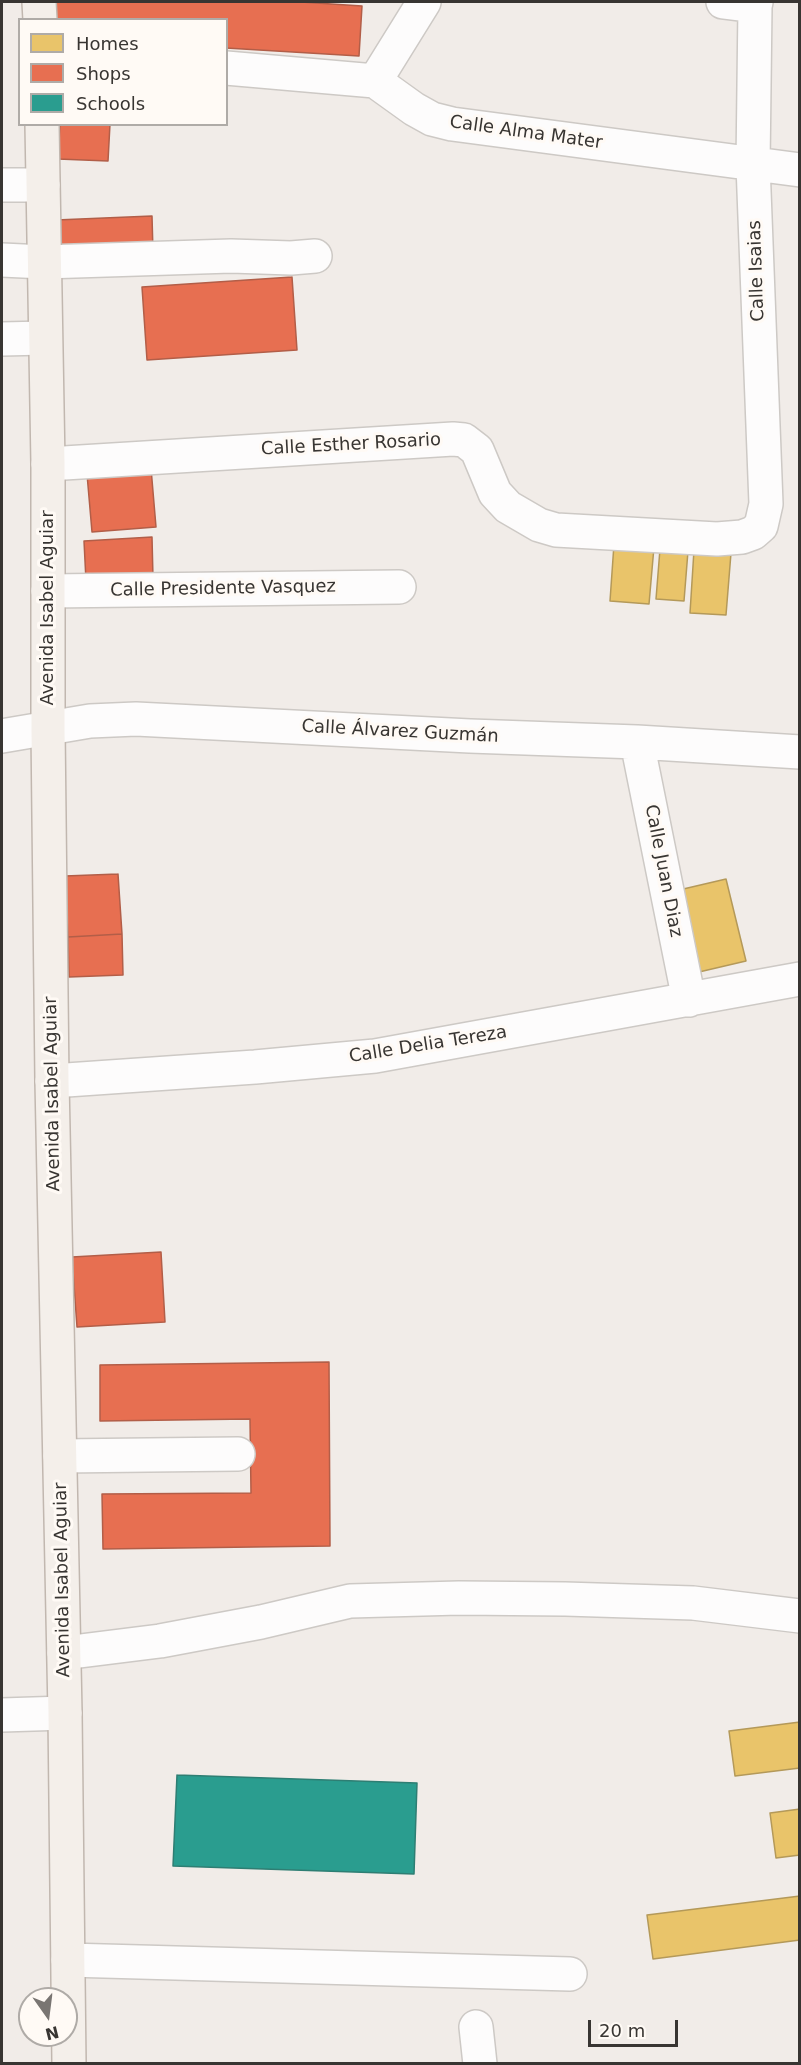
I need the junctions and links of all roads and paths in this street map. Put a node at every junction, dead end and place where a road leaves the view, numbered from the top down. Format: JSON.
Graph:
{"nodes":[{"id":1,"x":39,"y":2,"type":"edge"},
{"id":2,"x":424,"y":2,"type":"edge"},
{"id":3,"x":723,"y":2,"type":"edge"},
{"id":4,"x":756,"y":4,"type":"edge"},
{"id":5,"x":40,"y":18,"type":"edge"},
{"id":6,"x":228,"y":68,"type":"edge"},
{"id":7,"x":375,"y":81,"type":"junction"},
{"id":8,"x":42,"y":126,"type":"edge"},
{"id":9,"x":753,"y":165,"type":"junction"},
{"id":10,"x":800,"y":170,"type":"edge"},
{"id":11,"x":2,"y":185,"type":"edge"},
{"id":12,"x":42,"y":185,"type":"junction"},
{"id":13,"x":315,"y":256,"type":"dead end"},
{"id":14,"x":2,"y":260,"type":"edge"},
{"id":15,"x":44,"y":262,"type":"junction"},
{"id":16,"x":45,"y":338,"type":"junction"},
{"id":17,"x":2,"y":339,"type":"edge"},
{"id":18,"x":48,"y":464,"type":"junction"},
{"id":19,"x":753,"y":533,"type":"joint"},
{"id":20,"x":399,"y":586,"type":"dead end"},
{"id":21,"x":48,"y":591,"type":"junction"},
{"id":22,"x":48,"y":729,"type":"junction"},
{"id":23,"x":2,"y":736,"type":"edge"},
{"id":24,"x":637,"y":742,"type":"junction"},
{"id":25,"x":800,"y":752,"type":"edge"},
{"id":26,"x":800,"y":979,"type":"edge"},
{"id":27,"x":689,"y":1000,"type":"junction"},
{"id":28,"x":52,"y":1081,"type":"junction"},
{"id":29,"x":238,"y":1454,"type":"dead end"},
{"id":30,"x":60,"y":1456,"type":"junction"},
{"id":31,"x":800,"y":1616,"type":"edge"},
{"id":32,"x":64,"y":1653,"type":"junction"},
{"id":33,"x":65,"y":1713,"type":"junction"},
{"id":34,"x":2,"y":1714,"type":"edge"},
{"id":35,"x":68,"y":1960,"type":"junction"},
{"id":36,"x":570,"y":1974,"type":"dead end"},
{"id":37,"x":476,"y":2027,"type":"dead end"},
{"id":38,"x":69,"y":2064,"type":"edge"},
{"id":39,"x":480,"y":2064,"type":"edge"}],
"edges":[{"from":1,"to":5,"type":"main road"},
{"from":2,"to":7,"type":"street"},
{"from":3,"to":4,"type":"street"},
{"from":4,"to":9,"type":"street","name":"Calle Isaias"},
{"from":6,"to":7,"type":"street"},
{"from":7,"to":9,"type":"street","name":"Calle Alma Mater"},
{"from":8,"to":12,"type":"main road","name":"Avenida Isabel Aguiar"},
{"from":9,"to":10,"type":"street","name":"Calle Alma Mater"},
{"from":9,"to":19,"type":"street","name":"Calle Isaias"},
{"from":11,"to":12,"type":"street"},
{"from":12,"to":15,"type":"main road","name":"Avenida Isabel Aguiar"},
{"from":13,"to":15,"type":"street"},
{"from":14,"to":15,"type":"street"},
{"from":15,"to":16,"type":"main road","name":"Avenida Isabel Aguiar"},
{"from":16,"to":17,"type":"street"},
{"from":16,"to":18,"type":"main road","name":"Avenida Isabel Aguiar"},
{"from":18,"to":19,"type":"street","name":"Calle Esther Rosario"},
{"from":18,"to":21,"type":"main road","name":"Avenida Isabel Aguiar"},
{"from":20,"to":21,"type":"street","name":"Calle Presidente Vasquez"},
{"from":21,"to":22,"type":"main road","name":"Avenida Isabel Aguiar"},
{"from":22,"to":23,"type":"street","name":"Calle Álvarez Guzmán"},
{"from":22,"to":24,"type":"street","name":"Calle Álvarez Guzmán"},
{"from":22,"to":28,"type":"main road","name":"Avenida Isabel Aguiar"},
{"from":24,"to":25,"type":"street","name":"Calle Álvarez Guzmán"},
{"from":24,"to":27,"type":"street","name":"Calle Juan Diaz"},
{"from":26,"to":27,"type":"street","name":"Calle Delia Tereza"},
{"from":27,"to":28,"type":"street","name":"Calle Delia Tereza"},
{"from":28,"to":30,"type":"main road","name":"Avenida Isabel Aguiar"},
{"from":29,"to":30,"type":"street"},
{"from":30,"to":32,"type":"main road","name":"Avenida Isabel Aguiar"},
{"from":31,"to":32,"type":"street"},
{"from":32,"to":33,"type":"main road","name":"Avenida Isabel Aguiar"},
{"from":33,"to":34,"type":"street"},
{"from":33,"to":35,"type":"main road","name":"Avenida Isabel Aguiar"},
{"from":35,"to":36,"type":"street"},
{"from":35,"to":38,"type":"main road","name":"Avenida Isabel Aguiar"},
{"from":37,"to":39,"type":"street"}]}
